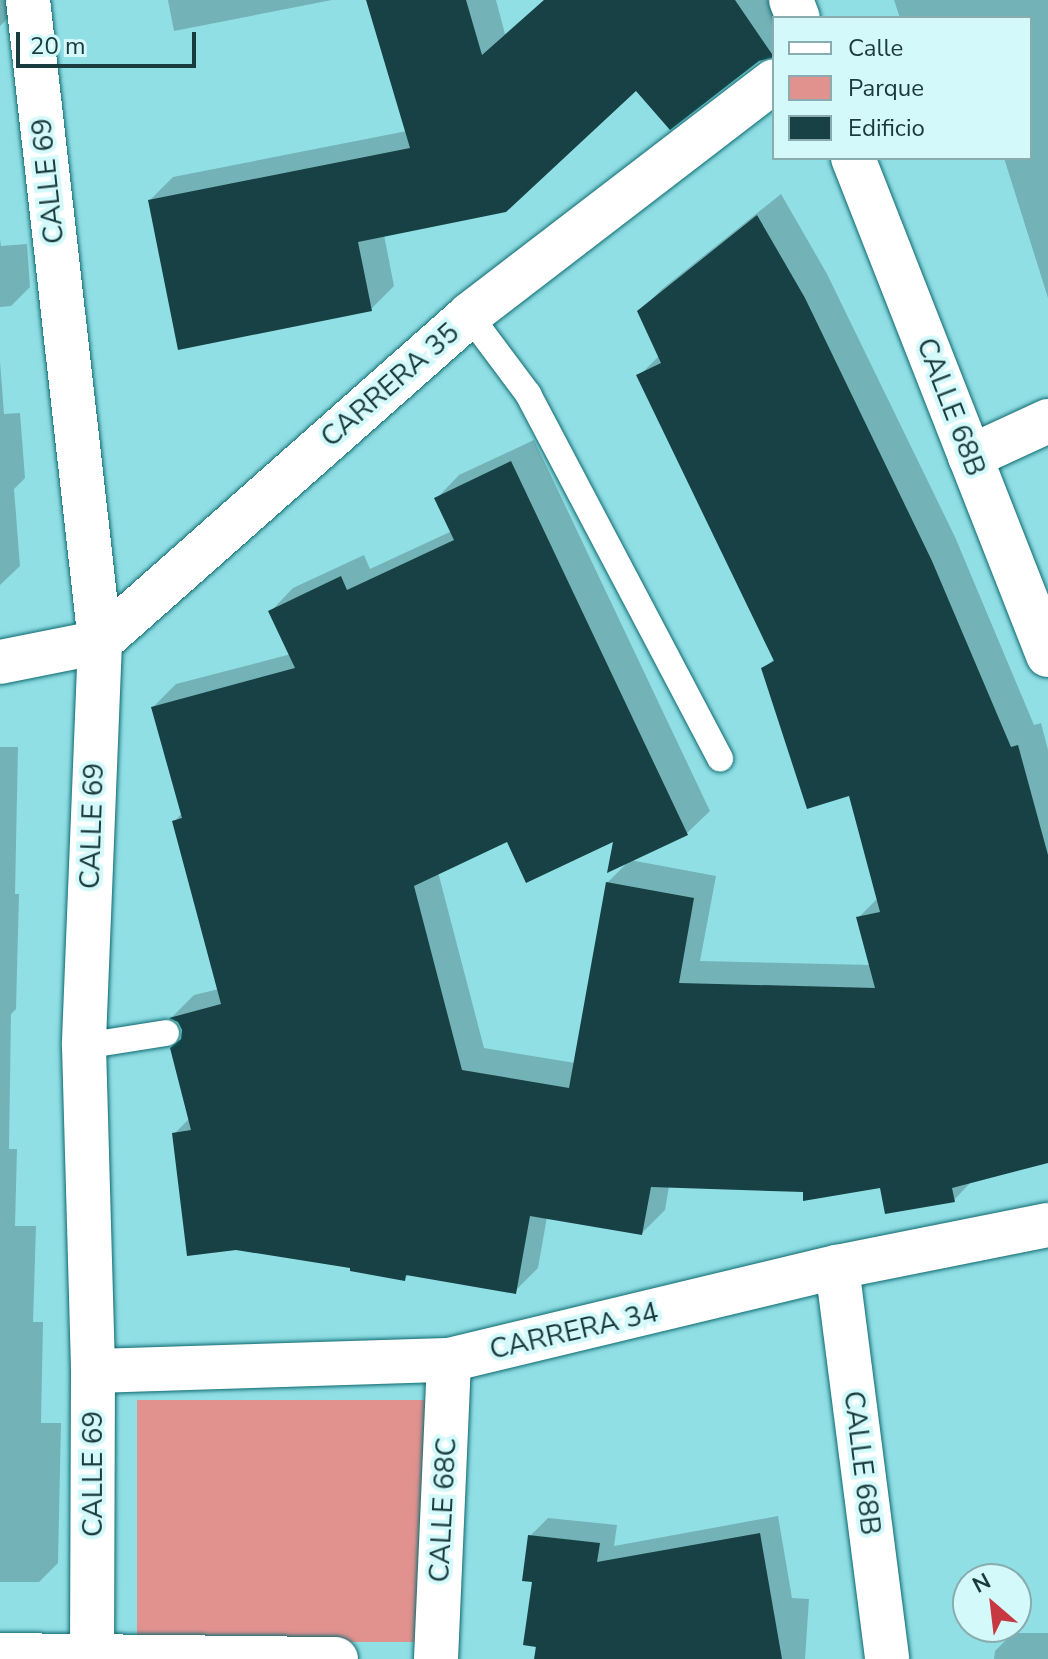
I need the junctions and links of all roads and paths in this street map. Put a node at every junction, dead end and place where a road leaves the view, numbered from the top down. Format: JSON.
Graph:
{"nodes":[{"id":1,"x":28,"y":0,"type":"edge"},
{"id":2,"x":772,"y":83,"type":"edge"},
{"id":3,"x":854,"y":160,"type":"edge"},
{"id":4,"x":469,"y":315,"type":"junction"},
{"id":5,"x":1048,"y":421,"type":"edge"},
{"id":6,"x":970,"y":457,"type":"junction"},
{"id":7,"x":100,"y":642,"type":"junction"},
{"id":8,"x":1048,"y":655,"type":"edge"},
{"id":9,"x":0,"y":662,"type":"edge"},
{"id":10,"x":720,"y":758,"type":"dead end"},
{"id":11,"x":166,"y":1033,"type":"dead end"},
{"id":12,"x":84,"y":1046,"type":"junction"},
{"id":13,"x":1048,"y":1225,"type":"edge"},
{"id":14,"x":837,"y":1267,"type":"junction"},
{"id":15,"x":449,"y":1360,"type":"junction"},
{"id":16,"x":93,"y":1371,"type":"junction"},
{"id":17,"x":0,"y":1655,"type":"edge"},
{"id":18,"x":92,"y":1656,"type":"junction"},
{"id":19,"x":336,"y":1659,"type":"edge"},
{"id":20,"x":436,"y":1659,"type":"edge"},
{"id":21,"x":887,"y":1659,"type":"edge"}],
"edges":[{"from":1,"to":7,"type":"street","name":"CALLE 69"},
{"from":2,"to":4,"type":"street","name":"CARRERA 35"},
{"from":3,"to":6,"type":"street","name":"CALLE 68B"},
{"from":4,"to":7,"type":"street","name":"CARRERA 35"},
{"from":4,"to":10,"type":"lane"},
{"from":5,"to":6,"type":"street"},
{"from":6,"to":8,"type":"street","name":"CALLE 68B"},
{"from":7,"to":9,"type":"street"},
{"from":7,"to":12,"type":"street","name":"CALLE 69"},
{"from":11,"to":12,"type":"lane"},
{"from":12,"to":16,"type":"street","name":"CALLE 69"},
{"from":13,"to":14,"type":"street","name":"CARRERA 34"},
{"from":14,"to":15,"type":"street","name":"CARRERA 34"},
{"from":14,"to":21,"type":"street","name":"CALLE 68B"},
{"from":15,"to":16,"type":"street","name":"CARRERA 34"},
{"from":15,"to":20,"type":"street","name":"CALLE 68C"},
{"from":16,"to":18,"type":"street","name":"CALLE 69"},
{"from":17,"to":18,"type":"street"},
{"from":18,"to":19,"type":"street"}]}
